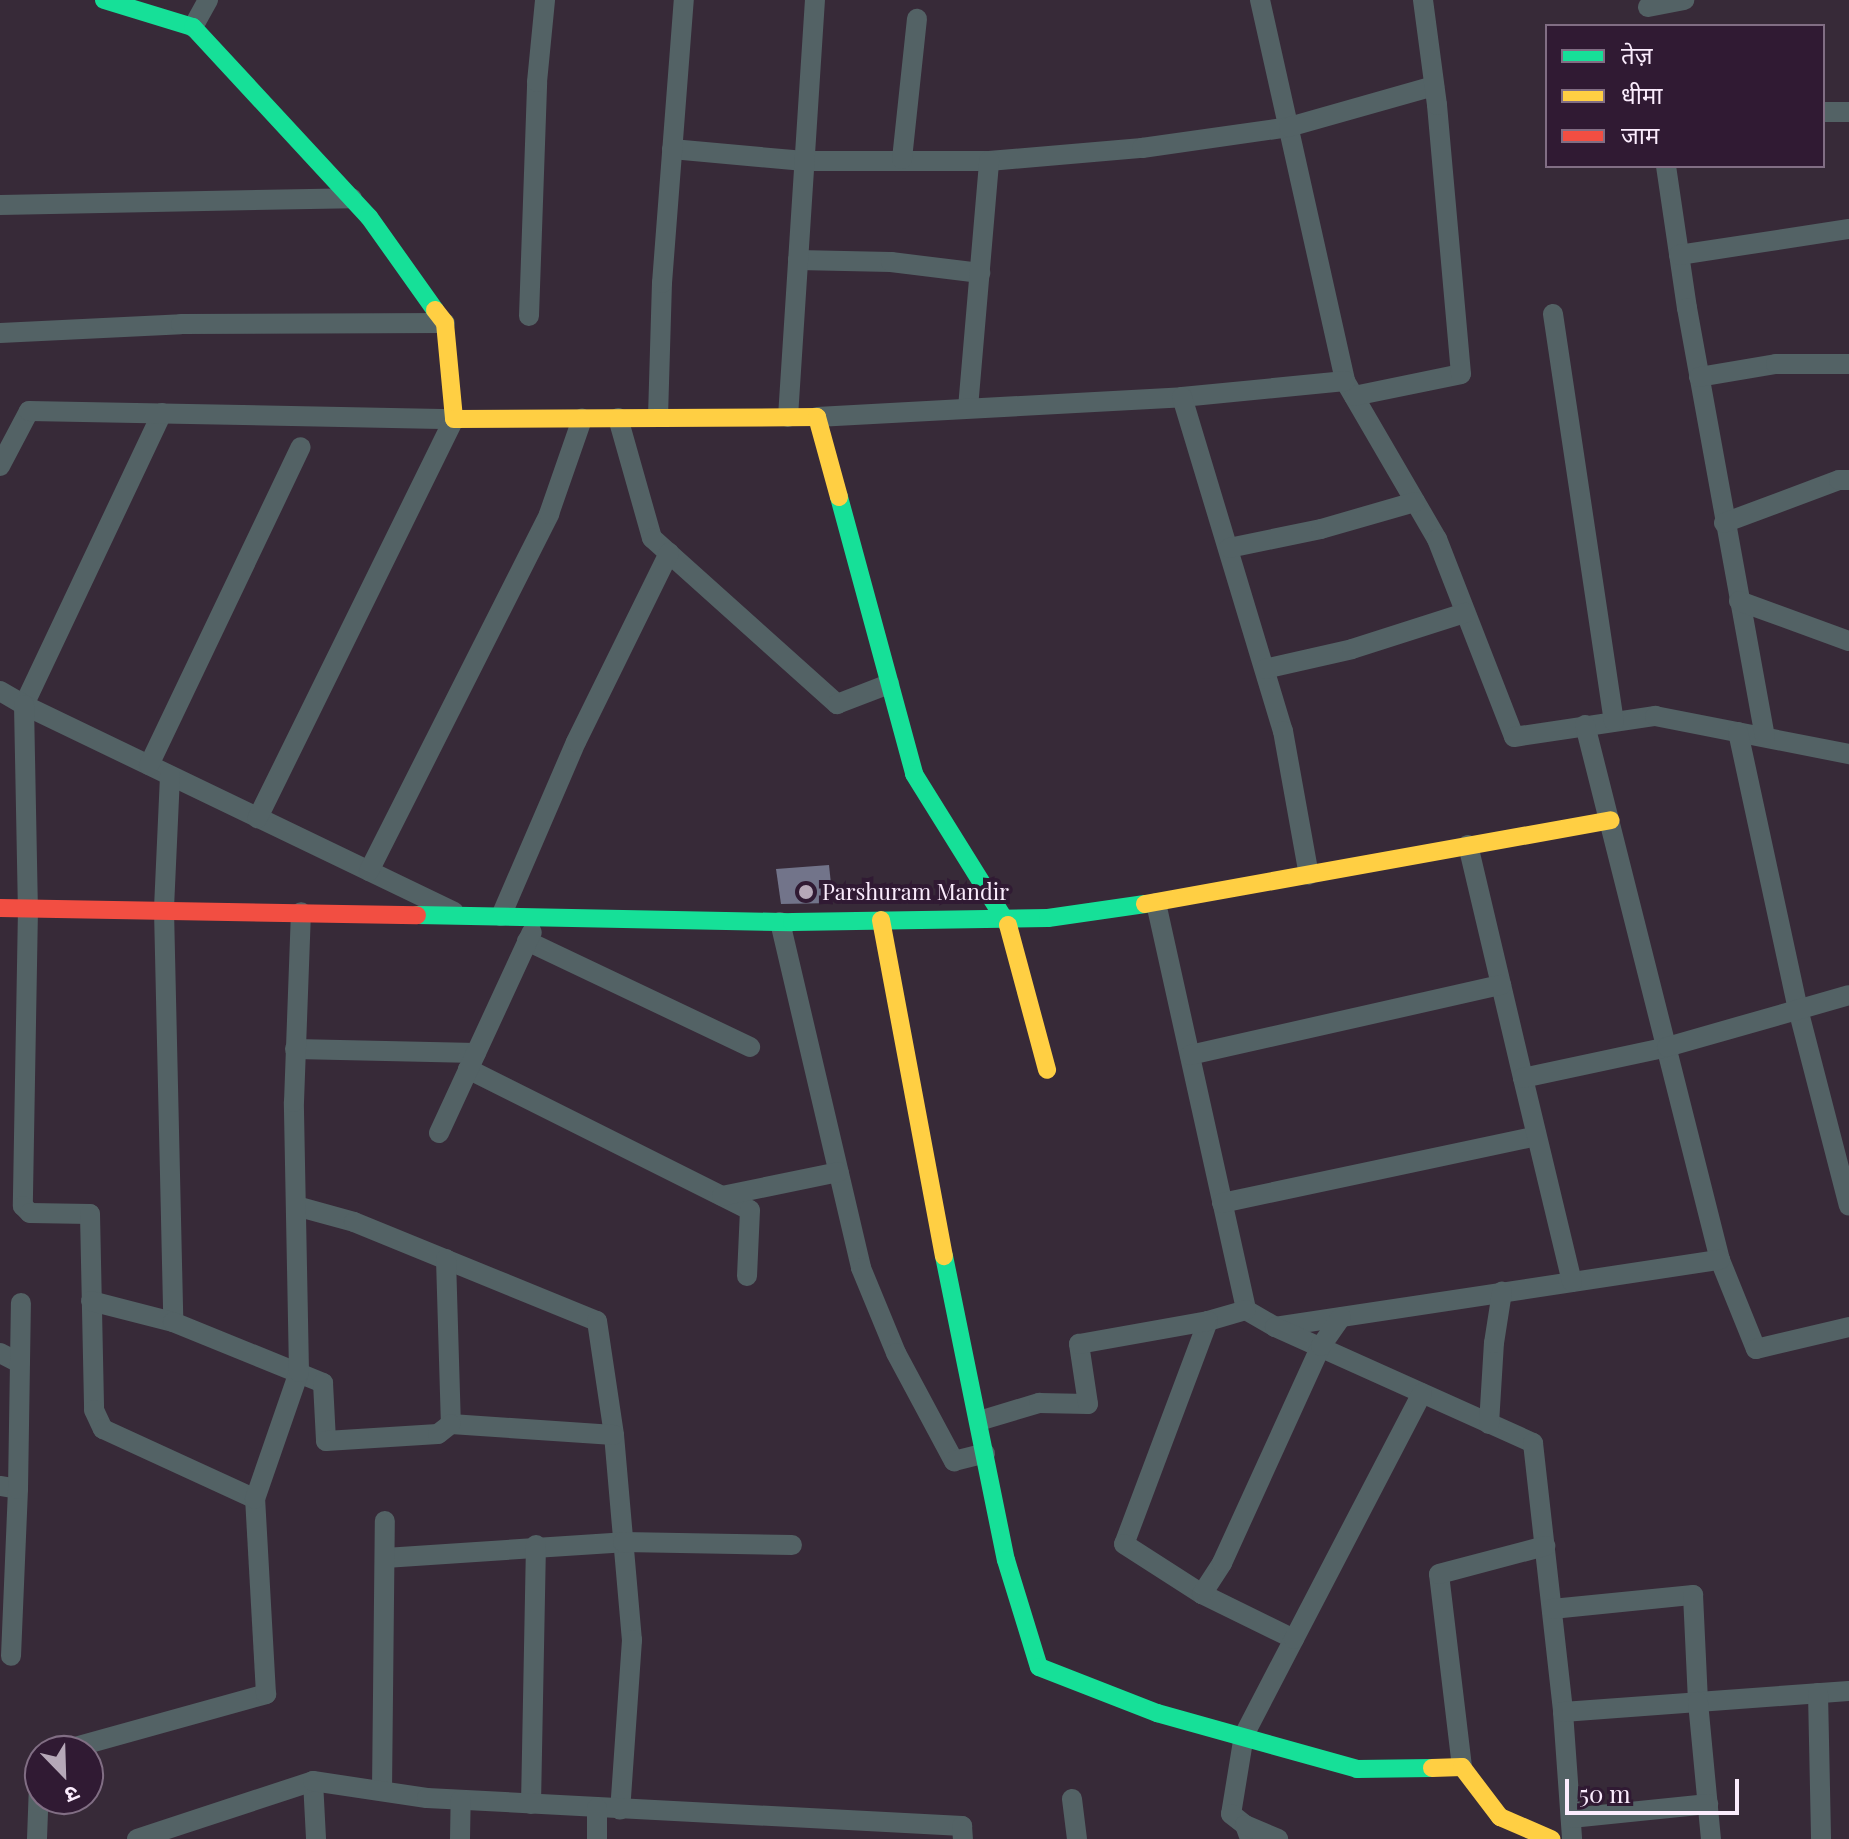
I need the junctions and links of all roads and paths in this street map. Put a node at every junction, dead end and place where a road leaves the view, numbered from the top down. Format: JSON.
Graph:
{"nodes":[{"id":1,"x":104,"y":0,"type":"edge"},
{"id":2,"x":208,"y":0,"type":"edge"},
{"id":3,"x":545,"y":0,"type":"edge"},
{"id":4,"x":684,"y":0,"type":"edge"},
{"id":5,"x":815,"y":0,"type":"edge"},
{"id":6,"x":1260,"y":0,"type":"edge"},
{"id":7,"x":1423,"y":0,"type":"edge"},
{"id":8,"x":1684,"y":0,"type":"edge"},
{"id":9,"x":1649,"y":11,"type":"edge"},
{"id":10,"x":917,"y":19,"type":"dead end"},
{"id":11,"x":193,"y":27,"type":"junction"},
{"id":12,"x":1434,"y":86,"type":"junction"},
{"id":13,"x":1825,"y":112,"type":"edge"},
{"id":14,"x":1849,"y":112,"type":"edge"},
{"id":15,"x":1289,"y":127,"type":"junction"},
{"id":16,"x":672,"y":149,"type":"junction"},
{"id":17,"x":902,"y":159,"type":"junction"},
{"id":18,"x":804,"y":161,"type":"junction"},
{"id":19,"x":989,"y":161,"type":"junction"},
{"id":20,"x":1666,"y":168,"type":"edge"},
{"id":21,"x":352,"y":198,"type":"junction"},
{"id":22,"x":0,"y":205,"type":"edge"},
{"id":23,"x":1849,"y":229,"type":"edge"},
{"id":24,"x":1679,"y":255,"type":"junction"},
{"id":25,"x":798,"y":260,"type":"junction"},
{"id":26,"x":980,"y":273,"type":"junction"},
{"id":27,"x":1553,"y":314,"type":"dead end"},
{"id":28,"x":529,"y":316,"type":"dead end"},
{"id":29,"x":445,"y":323,"type":"junction"},
{"id":30,"x":0,"y":333,"type":"edge"},
{"id":31,"x":1849,"y":364,"type":"edge"},
{"id":32,"x":1699,"y":377,"type":"junction"},
{"id":33,"x":1350,"y":388,"type":"junction"},
{"id":34,"x":1182,"y":397,"type":"junction"},
{"id":35,"x":968,"y":408,"type":"junction"},
{"id":36,"x":162,"y":413,"type":"junction"},
{"id":37,"x":658,"y":417,"type":"junction"},
{"id":38,"x":788,"y":417,"type":"junction"},
{"id":39,"x":817,"y":417,"type":"junction"},
{"id":40,"x":618,"y":418,"type":"junction"},
{"id":41,"x":454,"y":419,"type":"junction"},
{"id":42,"x":582,"y":419,"type":"junction"},
{"id":43,"x":301,"y":447,"type":"dead end"},
{"id":44,"x":0,"y":466,"type":"edge"},
{"id":45,"x":1849,"y":480,"type":"edge"},
{"id":46,"x":1415,"y":502,"type":"junction"},
{"id":47,"x":1724,"y":523,"type":"junction"},
{"id":48,"x":1229,"y":548,"type":"junction"},
{"id":49,"x":669,"y":553,"type":"junction"},
{"id":50,"x":1739,"y":601,"type":"junction"},
{"id":51,"x":1465,"y":613,"type":"junction"},
{"id":52,"x":1849,"y":641,"type":"edge"},
{"id":53,"x":1265,"y":669,"type":"junction"},
{"id":54,"x":889,"y":684,"type":"junction"},
{"id":55,"x":0,"y":691,"type":"edge"},
{"id":56,"x":24,"y":705,"type":"junction"},
{"id":57,"x":1614,"y":721,"type":"junction"},
{"id":58,"x":1585,"y":725,"type":"junction"},
{"id":59,"x":1738,"y":732,"type":"junction"},
{"id":60,"x":1765,"y":737,"type":"junction"},
{"id":61,"x":1849,"y":754,"type":"edge"},
{"id":62,"x":149,"y":765,"type":"junction"},
{"id":63,"x":170,"y":776,"type":"junction"},
{"id":64,"x":258,"y":818,"type":"junction"},
{"id":65,"x":1610,"y":820,"type":"junction"},
{"id":66,"x":1468,"y":845,"type":"junction"},
{"id":67,"x":369,"y":871,"type":"junction"},
{"id":68,"x":1309,"y":875,"type":"junction"},
{"id":69,"x":1156,"y":903,"type":"junction"},
{"id":70,"x":0,"y":908,"type":"edge"},
{"id":71,"x":28,"y":908,"type":"junction"},
{"id":72,"x":164,"y":910,"type":"junction"},
{"id":73,"x":301,"y":912,"type":"junction"},
{"id":74,"x":462,"y":916,"type":"junction"},
{"id":75,"x":501,"y":916,"type":"junction"},
{"id":76,"x":538,"y":917,"type":"junction"},
{"id":77,"x":1006,"y":918,"type":"junction"},
{"id":78,"x":881,"y":920,"type":"junction"},
{"id":79,"x":780,"y":922,"type":"junction"},
{"id":80,"x":527,"y":941,"type":"junction"},
{"id":81,"x":1501,"y":985,"type":"junction"},
{"id":82,"x":1849,"y":995,"type":"edge"},
{"id":83,"x":1798,"y":1009,"type":"junction"},
{"id":84,"x":750,"y":1047,"type":"dead end"},
{"id":85,"x":1667,"y":1047,"type":"junction"},
{"id":86,"x":295,"y":1049,"type":"junction"},
{"id":87,"x":1190,"y":1055,"type":"junction"},
{"id":88,"x":472,"y":1061,"type":"junction"},
{"id":89,"x":1047,"y":1070,"type":"dead end"},
{"id":90,"x":1523,"y":1078,"type":"junction"},
{"id":91,"x":439,"y":1133,"type":"dead end"},
{"id":92,"x":1536,"y":1136,"type":"junction"},
{"id":93,"x":839,"y":1172,"type":"junction"},
{"id":94,"x":722,"y":1196,"type":"junction"},
{"id":95,"x":1222,"y":1203,"type":"junction"},
{"id":96,"x":296,"y":1206,"type":"junction"},
{"id":97,"x":1849,"y":1206,"type":"edge"},
{"id":98,"x":446,"y":1259,"type":"junction"},
{"id":99,"x":1720,"y":1260,"type":"junction"},
{"id":100,"x":747,"y":1276,"type":"dead end"},
{"id":101,"x":1572,"y":1282,"type":"junction"},
{"id":102,"x":1502,"y":1292,"type":"junction"},
{"id":103,"x":91,"y":1301,"type":"junction"},
{"id":104,"x":21,"y":1303,"type":"dead end"},
{"id":105,"x":1246,"y":1310,"type":"junction"},
{"id":106,"x":1341,"y":1317,"type":"junction"},
{"id":107,"x":1208,"y":1321,"type":"junction"},
{"id":108,"x":173,"y":1322,"type":"junction"},
{"id":109,"x":1275,"y":1327,"type":"junction"},
{"id":110,"x":1849,"y":1327,"type":"edge"},
{"id":111,"x":1322,"y":1348,"type":"junction"},
{"id":112,"x":0,"y":1353,"type":"edge"},
{"id":113,"x":20,"y":1363,"type":"junction"},
{"id":114,"x":299,"y":1372,"type":"junction"},
{"id":115,"x":1422,"y":1393,"type":"junction"},
{"id":116,"x":979,"y":1421,"type":"junction"},
{"id":117,"x":451,"y":1424,"type":"junction"},
{"id":118,"x":1489,"y":1424,"type":"junction"},
{"id":119,"x":614,"y":1435,"type":"junction"},
{"id":120,"x":985,"y":1453,"type":"junction"},
{"id":121,"x":9,"y":1487,"type":"edge"},
{"id":122,"x":255,"y":1499,"type":"junction"},
{"id":123,"x":385,"y":1521,"type":"dead end"},
{"id":124,"x":623,"y":1542,"type":"junction"},
{"id":125,"x":536,"y":1545,"type":"junction"},
{"id":126,"x":792,"y":1545,"type":"dead end"},
{"id":127,"x":1545,"y":1546,"type":"junction"},
{"id":128,"x":385,"y":1558,"type":"junction"},
{"id":129,"x":1202,"y":1594,"type":"junction"},
{"id":130,"x":1552,"y":1609,"type":"junction"},
{"id":131,"x":1294,"y":1639,"type":"junction"},
{"id":132,"x":11,"y":1656,"type":"dead end"},
{"id":133,"x":1849,"y":1691,"type":"edge"},
{"id":134,"x":1818,"y":1693,"type":"junction"},
{"id":135,"x":1698,"y":1702,"type":"junction"},
{"id":136,"x":1563,"y":1712,"type":"junction"},
{"id":137,"x":1244,"y":1735,"type":"junction"},
{"id":138,"x":104,"y":1739,"type":"edge"},
{"id":139,"x":1462,"y":1767,"type":"junction"},
{"id":140,"x":313,"y":1781,"type":"junction"},
{"id":141,"x":382,"y":1791,"type":"junction"},
{"id":142,"x":1072,"y":1799,"type":"dead end"},
{"id":143,"x":461,"y":1800,"type":"junction"},
{"id":144,"x":531,"y":1804,"type":"junction"},
{"id":145,"x":1708,"y":1804,"type":"junction"},
{"id":146,"x":597,"y":1808,"type":"junction"},
{"id":147,"x":620,"y":1810,"type":"junction"},
{"id":148,"x":38,"y":1815,"type":"edge"},
{"id":149,"x":1571,"y":1818,"type":"junction"},
{"id":150,"x":811,"y":1829,"type":"edge"},
{"id":151,"x":1247,"y":1832,"type":"edge"},
{"id":152,"x":37,"y":1839,"type":"edge"},
{"id":153,"x":137,"y":1839,"type":"edge"},
{"id":154,"x":316,"y":1839,"type":"edge"},
{"id":155,"x":460,"y":1839,"type":"edge"},
{"id":156,"x":597,"y":1839,"type":"edge"},
{"id":157,"x":963,"y":1839,"type":"edge"},
{"id":158,"x":1077,"y":1839,"type":"edge"},
{"id":159,"x":1278,"y":1839,"type":"edge"},
{"id":160,"x":1551,"y":1839,"type":"edge"},
{"id":161,"x":1572,"y":1839,"type":"edge"},
{"id":162,"x":1711,"y":1839,"type":"edge"},
{"id":163,"x":1821,"y":1839,"type":"edge"}],
"edges":[{"from":1,"to":11,"type":"street"},
{"from":2,"to":11,"type":"street"},
{"from":3,"to":28,"type":"street"},
{"from":4,"to":16,"type":"street"},
{"from":5,"to":18,"type":"street"},
{"from":6,"to":15,"type":"street"},
{"from":7,"to":12,"type":"street"},
{"from":8,"to":9,"type":"street"},
{"from":10,"to":17,"type":"street"},
{"from":11,"to":21,"type":"street"},
{"from":12,"to":15,"type":"street"},
{"from":12,"to":33,"type":"street"},
{"from":13,"to":14,"type":"street"},
{"from":15,"to":19,"type":"street"},
{"from":15,"to":33,"type":"street"},
{"from":16,"to":18,"type":"street"},
{"from":16,"to":37,"type":"street"},
{"from":17,"to":18,"type":"street"},
{"from":17,"to":19,"type":"street"},
{"from":18,"to":25,"type":"street"},
{"from":19,"to":26,"type":"street"},
{"from":20,"to":24,"type":"street"},
{"from":21,"to":22,"type":"street"},
{"from":21,"to":29,"type":"street"},
{"from":23,"to":24,"type":"street"},
{"from":24,"to":32,"type":"street"},
{"from":25,"to":26,"type":"street"},
{"from":25,"to":38,"type":"street"},
{"from":26,"to":35,"type":"street"},
{"from":27,"to":57,"type":"street"},
{"from":29,"to":30,"type":"street"},
{"from":29,"to":41,"type":"street"},
{"from":31,"to":32,"type":"street"},
{"from":32,"to":47,"type":"street"},
{"from":33,"to":34,"type":"street"},
{"from":33,"to":46,"type":"street"},
{"from":34,"to":35,"type":"street"},
{"from":34,"to":48,"type":"street"},
{"from":35,"to":39,"type":"street"},
{"from":36,"to":41,"type":"street"},
{"from":36,"to":44,"type":"street"},
{"from":36,"to":56,"type":"street"},
{"from":37,"to":38,"type":"street"},
{"from":37,"to":40,"type":"street"},
{"from":38,"to":39,"type":"street"},
{"from":39,"to":54,"type":"street"},
{"from":40,"to":42,"type":"street"},
{"from":40,"to":49,"type":"street"},
{"from":41,"to":42,"type":"street"},
{"from":41,"to":64,"type":"street"},
{"from":42,"to":67,"type":"street"},
{"from":43,"to":62,"type":"street"},
{"from":45,"to":47,"type":"street"},
{"from":46,"to":48,"type":"street"},
{"from":46,"to":51,"type":"street"},
{"from":47,"to":50,"type":"street"},
{"from":48,"to":53,"type":"street"},
{"from":49,"to":54,"type":"street"},
{"from":49,"to":75,"type":"street"},
{"from":50,"to":52,"type":"street"},
{"from":50,"to":60,"type":"street"},
{"from":51,"to":53,"type":"street"},
{"from":51,"to":58,"type":"street"},
{"from":53,"to":68,"type":"street"},
{"from":54,"to":77,"type":"street"},
{"from":55,"to":56,"type":"street"},
{"from":56,"to":62,"type":"street"},
{"from":56,"to":71,"type":"street"},
{"from":57,"to":58,"type":"street"},
{"from":57,"to":59,"type":"street"},
{"from":58,"to":65,"type":"street"},
{"from":59,"to":60,"type":"street"},
{"from":59,"to":83,"type":"street"},
{"from":60,"to":61,"type":"street"},
{"from":62,"to":63,"type":"street"},
{"from":63,"to":64,"type":"street"},
{"from":63,"to":72,"type":"street"},
{"from":64,"to":67,"type":"street"},
{"from":65,"to":66,"type":"street"},
{"from":65,"to":85,"type":"street"},
{"from":66,"to":68,"type":"street"},
{"from":66,"to":81,"type":"street"},
{"from":67,"to":74,"type":"street"},
{"from":68,"to":69,"type":"street"},
{"from":69,"to":77,"type":"street"},
{"from":69,"to":87,"type":"street"},
{"from":70,"to":71,"type":"street"},
{"from":71,"to":72,"type":"street"},
{"from":71,"to":103,"type":"street"},
{"from":72,"to":73,"type":"street"},
{"from":72,"to":108,"type":"street"},
{"from":73,"to":74,"type":"street"},
{"from":73,"to":86,"type":"street"},
{"from":74,"to":75,"type":"street"},
{"from":75,"to":76,"type":"street"},
{"from":76,"to":79,"type":"street"},
{"from":76,"to":80,"type":"street"},
{"from":77,"to":78,"type":"street"},
{"from":77,"to":89,"type":"street"},
{"from":78,"to":79,"type":"street"},
{"from":78,"to":116,"type":"street"},
{"from":79,"to":93,"type":"street"},
{"from":80,"to":84,"type":"street"},
{"from":80,"to":88,"type":"street"},
{"from":81,"to":87,"type":"street"},
{"from":81,"to":90,"type":"street"},
{"from":82,"to":83,"type":"street"},
{"from":83,"to":85,"type":"street"},
{"from":83,"to":97,"type":"street"},
{"from":85,"to":90,"type":"street"},
{"from":85,"to":99,"type":"street"},
{"from":86,"to":88,"type":"street"},
{"from":86,"to":96,"type":"street"},
{"from":87,"to":95,"type":"street"},
{"from":88,"to":91,"type":"street"},
{"from":88,"to":94,"type":"street"},
{"from":90,"to":92,"type":"street"},
{"from":92,"to":95,"type":"street"},
{"from":92,"to":101,"type":"street"},
{"from":93,"to":94,"type":"street"},
{"from":93,"to":120,"type":"street"},
{"from":94,"to":100,"type":"street"},
{"from":95,"to":105,"type":"street"},
{"from":96,"to":98,"type":"street"},
{"from":96,"to":114,"type":"street"},
{"from":98,"to":117,"type":"street"},
{"from":98,"to":119,"type":"street"},
{"from":99,"to":101,"type":"street"},
{"from":99,"to":110,"type":"street"},
{"from":101,"to":102,"type":"street"},
{"from":102,"to":106,"type":"street"},
{"from":102,"to":118,"type":"street"},
{"from":103,"to":108,"type":"street"},
{"from":103,"to":122,"type":"street"},
{"from":104,"to":113,"type":"street"},
{"from":105,"to":107,"type":"street"},
{"from":105,"to":109,"type":"street"},
{"from":106,"to":109,"type":"street"},
{"from":106,"to":111,"type":"street"},
{"from":107,"to":116,"type":"street"},
{"from":107,"to":129,"type":"street"},
{"from":108,"to":114,"type":"street"},
{"from":109,"to":111,"type":"street"},
{"from":111,"to":115,"type":"street"},
{"from":111,"to":129,"type":"street"},
{"from":112,"to":113,"type":"street"},
{"from":113,"to":121,"type":"street"},
{"from":114,"to":117,"type":"street"},
{"from":114,"to":122,"type":"street"},
{"from":115,"to":118,"type":"street"},
{"from":115,"to":131,"type":"street"},
{"from":116,"to":120,"type":"street"},
{"from":117,"to":119,"type":"street"},
{"from":118,"to":127,"type":"street"},
{"from":119,"to":124,"type":"street"},
{"from":120,"to":137,"type":"street"},
{"from":121,"to":132,"type":"street"},
{"from":122,"to":138,"type":"street"},
{"from":123,"to":128,"type":"street"},
{"from":124,"to":125,"type":"street"},
{"from":124,"to":126,"type":"street"},
{"from":124,"to":147,"type":"street"},
{"from":125,"to":128,"type":"street"},
{"from":125,"to":144,"type":"street"},
{"from":127,"to":130,"type":"street"},
{"from":127,"to":139,"type":"street"},
{"from":128,"to":141,"type":"street"},
{"from":129,"to":131,"type":"street"},
{"from":130,"to":135,"type":"street"},
{"from":130,"to":136,"type":"street"},
{"from":131,"to":137,"type":"street"},
{"from":133,"to":134,"type":"street"},
{"from":134,"to":135,"type":"street"},
{"from":134,"to":163,"type":"street"},
{"from":135,"to":136,"type":"street"},
{"from":135,"to":145,"type":"street"},
{"from":136,"to":149,"type":"street"},
{"from":137,"to":139,"type":"street"},
{"from":137,"to":151,"type":"street"},
{"from":139,"to":160,"type":"street"},
{"from":140,"to":141,"type":"street"},
{"from":140,"to":153,"type":"street"},
{"from":140,"to":154,"type":"street"},
{"from":141,"to":143,"type":"street"},
{"from":142,"to":158,"type":"street"},
{"from":143,"to":144,"type":"street"},
{"from":143,"to":155,"type":"street"},
{"from":144,"to":146,"type":"street"},
{"from":145,"to":149,"type":"street"},
{"from":145,"to":162,"type":"street"},
{"from":146,"to":147,"type":"street"},
{"from":146,"to":156,"type":"street"},
{"from":147,"to":150,"type":"street"},
{"from":148,"to":152,"type":"street"},
{"from":149,"to":161,"type":"street"},
{"from":150,"to":157,"type":"street"},
{"from":151,"to":159,"type":"street"}]}
